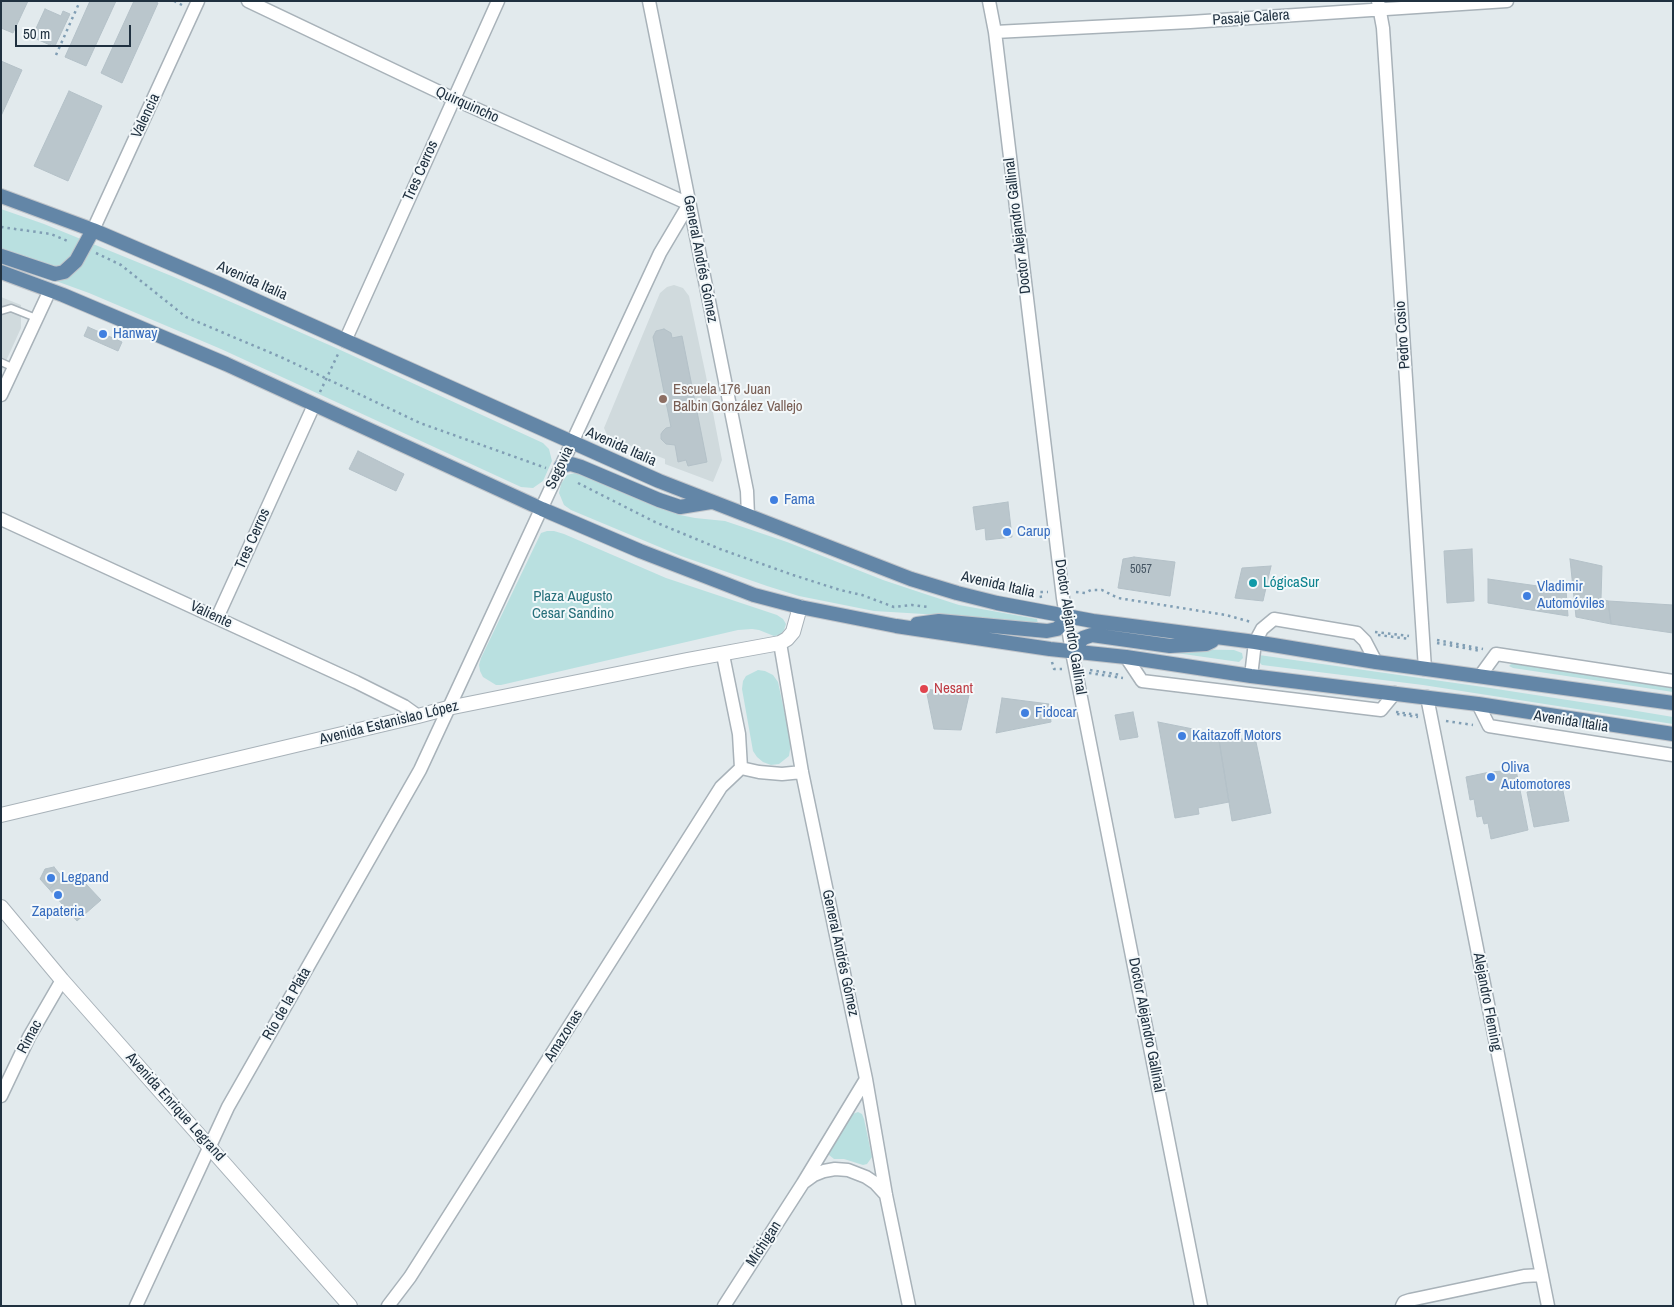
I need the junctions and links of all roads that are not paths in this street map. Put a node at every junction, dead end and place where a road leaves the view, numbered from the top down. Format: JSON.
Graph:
{"nodes":[{"id":1,"x":198,"y":1,"type":"edge"},
{"id":2,"x":248,"y":1,"type":"edge"},
{"id":3,"x":498,"y":1,"type":"edge"},
{"id":4,"x":649,"y":1,"type":"edge"},
{"id":5,"x":989,"y":1,"type":"edge"},
{"id":6,"x":1507,"y":1,"type":"edge"},
{"id":7,"x":1379,"y":6,"type":"edge"},
{"id":8,"x":995,"y":32,"type":"junction"},
{"id":9,"x":454,"y":99,"type":"junction"},
{"id":10,"x":1,"y":196,"type":"edge"},
{"id":11,"x":689,"y":204,"type":"junction"},
{"id":12,"x":93,"y":230,"type":"junction"},
{"id":13,"x":1,"y":256,"type":"edge"},
{"id":14,"x":1,"y":272,"type":"edge"},
{"id":15,"x":50,"y":290,"type":"junction"},
{"id":16,"x":1,"y":311,"type":"edge"},
{"id":17,"x":36,"y":318,"type":"junction"},
{"id":18,"x":345,"y":341,"type":"junction"},
{"id":19,"x":1,"y":362,"type":"edge"},
{"id":20,"x":14,"y":368,"type":"junction"},
{"id":21,"x":1,"y":395,"type":"edge"},
{"id":22,"x":314,"y":405,"type":"junction"},
{"id":23,"x":572,"y":443,"type":"junction"},
{"id":24,"x":559,"y":470,"type":"junction"},
{"id":25,"x":711,"y":502,"type":"junction"},
{"id":26,"x":542,"y":509,"type":"junction"},
{"id":27,"x":748,"y":516,"type":"junction"},
{"id":28,"x":1,"y":519,"type":"edge"},
{"id":29,"x":800,"y":608,"type":"junction"},
{"id":30,"x":1066,"y":616,"type":"junction"},
{"id":31,"x":217,"y":618,"type":"junction"},
{"id":32,"x":896,"y":626,"type":"junction"},
{"id":33,"x":1217,"y":638,"type":"junction"},
{"id":34,"x":1255,"y":642,"type":"junction"},
{"id":35,"x":780,"y":643,"type":"junction"},
{"id":36,"x":1072,"y":652,"type":"junction"},
{"id":37,"x":723,"y":654,"type":"junction"},
{"id":38,"x":1126,"y":657,"type":"junction"},
{"id":39,"x":1376,"y":662,"type":"junction"},
{"id":40,"x":1425,"y":668,"type":"junction"},
{"id":41,"x":1251,"y":676,"type":"junction"},
{"id":42,"x":1480,"y":676,"type":"junction"},
{"id":43,"x":1673,"y":681,"type":"edge"},
{"id":44,"x":1395,"y":693,"type":"junction"},
{"id":45,"x":1427,"y":697,"type":"junction"},
{"id":46,"x":1673,"y":703,"type":"edge"},
{"id":47,"x":1478,"y":704,"type":"junction"},
{"id":48,"x":448,"y":708,"type":"junction"},
{"id":49,"x":418,"y":716,"type":"junction"},
{"id":50,"x":1673,"y":734,"type":"edge"},
{"id":51,"x":1673,"y":755,"type":"edge"},
{"id":52,"x":741,"y":768,"type":"junction"},
{"id":53,"x":802,"y":772,"type":"junction"},
{"id":54,"x":1,"y":815,"type":"edge"},
{"id":55,"x":1,"y":907,"type":"edge"},
{"id":56,"x":62,"y":980,"type":"junction"},
{"id":57,"x":866,"y":1079,"type":"junction"},
{"id":58,"x":1,"y":1096,"type":"edge"},
{"id":59,"x":210,"y":1147,"type":"junction"},
{"id":60,"x":803,"y":1183,"type":"junction"},
{"id":61,"x":886,"y":1195,"type":"junction"},
{"id":62,"x":1542,"y":1275,"type":"junction"},
{"id":63,"x":136,"y":1306,"type":"edge"},
{"id":64,"x":350,"y":1306,"type":"edge"},
{"id":65,"x":388,"y":1306,"type":"edge"},
{"id":66,"x":724,"y":1306,"type":"edge"},
{"id":67,"x":909,"y":1306,"type":"edge"},
{"id":68,"x":1201,"y":1306,"type":"edge"},
{"id":69,"x":1402,"y":1306,"type":"edge"},
{"id":70,"x":1548,"y":1306,"type":"edge"}],
"edges":[{"from":1,"to":12,"type":"street","name":"Valencia"},
{"from":2,"to":9,"type":"street","name":"Quirquincho"},
{"from":3,"to":9,"type":"street","name":"Tres Cerros"},
{"from":4,"to":11,"type":"street","name":"General Andrés Gómez"},
{"from":5,"to":8,"type":"street","name":"Doctor Alejandro Gallinal"},
{"from":6,"to":7,"type":"street","name":"Pasaje Calera"},
{"from":7,"to":8,"type":"street","name":"Pasaje Calera"},
{"from":7,"to":40,"type":"street","name":"Pedro Cosio"},
{"from":8,"to":30,"type":"street","name":"Doctor Alejandro Gallinal"},
{"from":9,"to":11,"type":"street","name":"Quirquincho"},
{"from":9,"to":18,"type":"street","name":"Tres Cerros"},
{"from":10,"to":12,"type":"main road","name":"Avenida Italia"},
{"from":11,"to":23,"type":"street","name":"Segovia"},
{"from":11,"to":27,"type":"street","name":"General Andrés Gómez"},
{"from":12,"to":13,"type":"main road"},
{"from":12,"to":18,"type":"main road","name":"Avenida Italia"},
{"from":14,"to":15,"type":"main road","name":"Avenida Italia"},
{"from":15,"to":17,"type":"street"},
{"from":15,"to":22,"type":"main road","name":"Avenida Italia"},
{"from":16,"to":17,"type":"lane"},
{"from":17,"to":20,"type":"street"},
{"from":18,"to":23,"type":"main road","name":"Avenida Italia"},
{"from":19,"to":20,"type":"lane"},
{"from":20,"to":21,"type":"street"},
{"from":22,"to":26,"type":"main road","name":"Avenida Italia"},
{"from":22,"to":31,"type":"street","name":"Tres Cerros"},
{"from":23,"to":24,"type":"street","name":"Segovia"},
{"from":23,"to":25,"type":"main road","name":"Avenida Italia"},
{"from":24,"to":25,"type":"main road"},
{"from":24,"to":26,"type":"street","name":"Segovia"},
{"from":25,"to":27,"type":"main road","name":"Avenida Italia"},
{"from":26,"to":29,"type":"main road","name":"Avenida Italia"},
{"from":26,"to":48,"type":"street","name":"Segovia"},
{"from":27,"to":30,"type":"main road","name":"Avenida Italia"},
{"from":28,"to":31,"type":"street","name":"Valiente"},
{"from":29,"to":32,"type":"main road","name":"Avenida Italia"},
{"from":29,"to":35,"type":"street"},
{"from":30,"to":32,"type":"main road"},
{"from":30,"to":33,"type":"main road","name":"Avenida Italia"},
{"from":30,"to":36,"type":"street","name":"Doctor Alejandro Gallinal"},
{"from":31,"to":49,"type":"street","name":"Valiente"},
{"from":32,"to":36,"type":"main road","name":"Avenida Italia"},
{"from":33,"to":34,"type":"main road","name":"Avenida Italia"},
{"from":33,"to":36,"type":"main road"},
{"from":34,"to":39,"type":"main road","name":"Avenida Italia"},
{"from":34,"to":39,"type":"street"},
{"from":34,"to":41,"type":"street"},
{"from":35,"to":37,"type":"street","name":"Avenida Estanislao López"},
{"from":35,"to":53,"type":"street","name":"General Andrés Gómez"},
{"from":36,"to":38,"type":"main road","name":"Avenida Italia"},
{"from":36,"to":68,"type":"street","name":"Doctor Alejandro Gallinal"},
{"from":37,"to":48,"type":"street","name":"Avenida Estanislao López"},
{"from":37,"to":52,"type":"street"},
{"from":38,"to":41,"type":"main road","name":"Avenida Italia"},
{"from":38,"to":44,"type":"street"},
{"from":39,"to":40,"type":"main road","name":"Avenida Italia"},
{"from":40,"to":42,"type":"main road","name":"Avenida Italia"},
{"from":41,"to":44,"type":"main road","name":"Avenida Italia"},
{"from":42,"to":43,"type":"street"},
{"from":42,"to":46,"type":"main road","name":"Avenida Italia"},
{"from":44,"to":45,"type":"main road","name":"Avenida Italia"},
{"from":45,"to":47,"type":"main road","name":"Avenida Italia"},
{"from":45,"to":62,"type":"street","name":"Alejandro Fleming"},
{"from":47,"to":50,"type":"main road","name":"Avenida Italia"},
{"from":47,"to":51,"type":"street","name":"Avenida Italia"},
{"from":48,"to":49,"type":"street","name":"Avenida Estanislao López"},
{"from":48,"to":59,"type":"street","name":"Río de la Plata"},
{"from":49,"to":54,"type":"street","name":"Avenida Estanislao López"},
{"from":52,"to":53,"type":"street"},
{"from":52,"to":65,"type":"street","name":"Amazonas"},
{"from":53,"to":57,"type":"street","name":"General Andrés Gómez"},
{"from":55,"to":56,"type":"street","name":"Avenida Enrique Legrand"},
{"from":56,"to":58,"type":"street","name":"Rimac"},
{"from":56,"to":59,"type":"street","name":"Avenida Enrique Legrand"},
{"from":57,"to":60,"type":"street","name":"Míchigan"},
{"from":57,"to":61,"type":"street","name":"General Andrés Gómez"},
{"from":59,"to":63,"type":"street","name":"Río de la Plata"},
{"from":59,"to":64,"type":"street","name":"Avenida Enrique Legrand"},
{"from":60,"to":61,"type":"street","name":"Míchigan"},
{"from":60,"to":66,"type":"street","name":"Míchigan"},
{"from":61,"to":67,"type":"street","name":"General Andrés Gómez"},
{"from":62,"to":69,"type":"street"},
{"from":62,"to":70,"type":"street","name":"Alejandro Fleming"}]}
